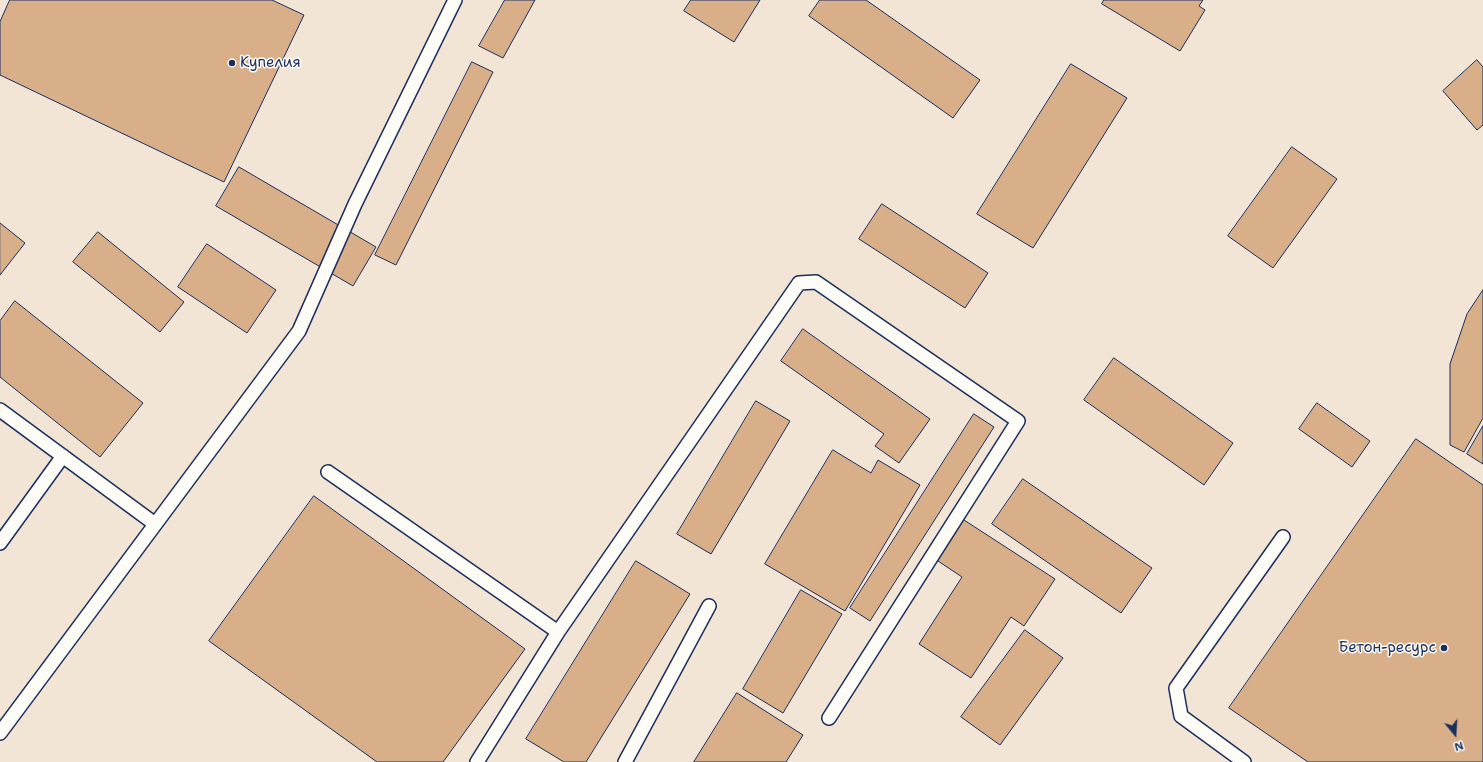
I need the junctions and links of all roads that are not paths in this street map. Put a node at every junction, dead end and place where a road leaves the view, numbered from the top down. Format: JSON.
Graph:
{"nodes":[{"id":1,"x":455,"y":0,"type":"edge"},
{"id":2,"x":0,"y":410,"type":"edge"},
{"id":3,"x":63,"y":456,"type":"junction"},
{"id":4,"x":328,"y":472,"type":"dead end"},
{"id":5,"x":155,"y":524,"type":"junction"},
{"id":6,"x":1283,"y":536,"type":"dead end"},
{"id":7,"x":0,"y":543,"type":"edge"},
{"id":8,"x":709,"y":606,"type":"dead end"},
{"id":9,"x":558,"y":632,"type":"junction"},
{"id":10,"x":829,"y":718,"type":"dead end"},
{"id":11,"x":0,"y":733,"type":"edge"},
{"id":12,"x":477,"y":762,"type":"edge"},
{"id":13,"x":625,"y":762,"type":"edge"},
{"id":14,"x":1244,"y":762,"type":"edge"}],
"edges":[{"from":1,"to":5,"type":"lane"},
{"from":2,"to":3,"type":"lane"},
{"from":3,"to":5,"type":"lane"},
{"from":3,"to":7,"type":"lane"},
{"from":4,"to":9,"type":"lane"},
{"from":5,"to":11,"type":"lane"},
{"from":6,"to":14,"type":"lane"},
{"from":8,"to":13,"type":"lane"},
{"from":9,"to":10,"type":"lane"},
{"from":9,"to":12,"type":"lane"}]}
